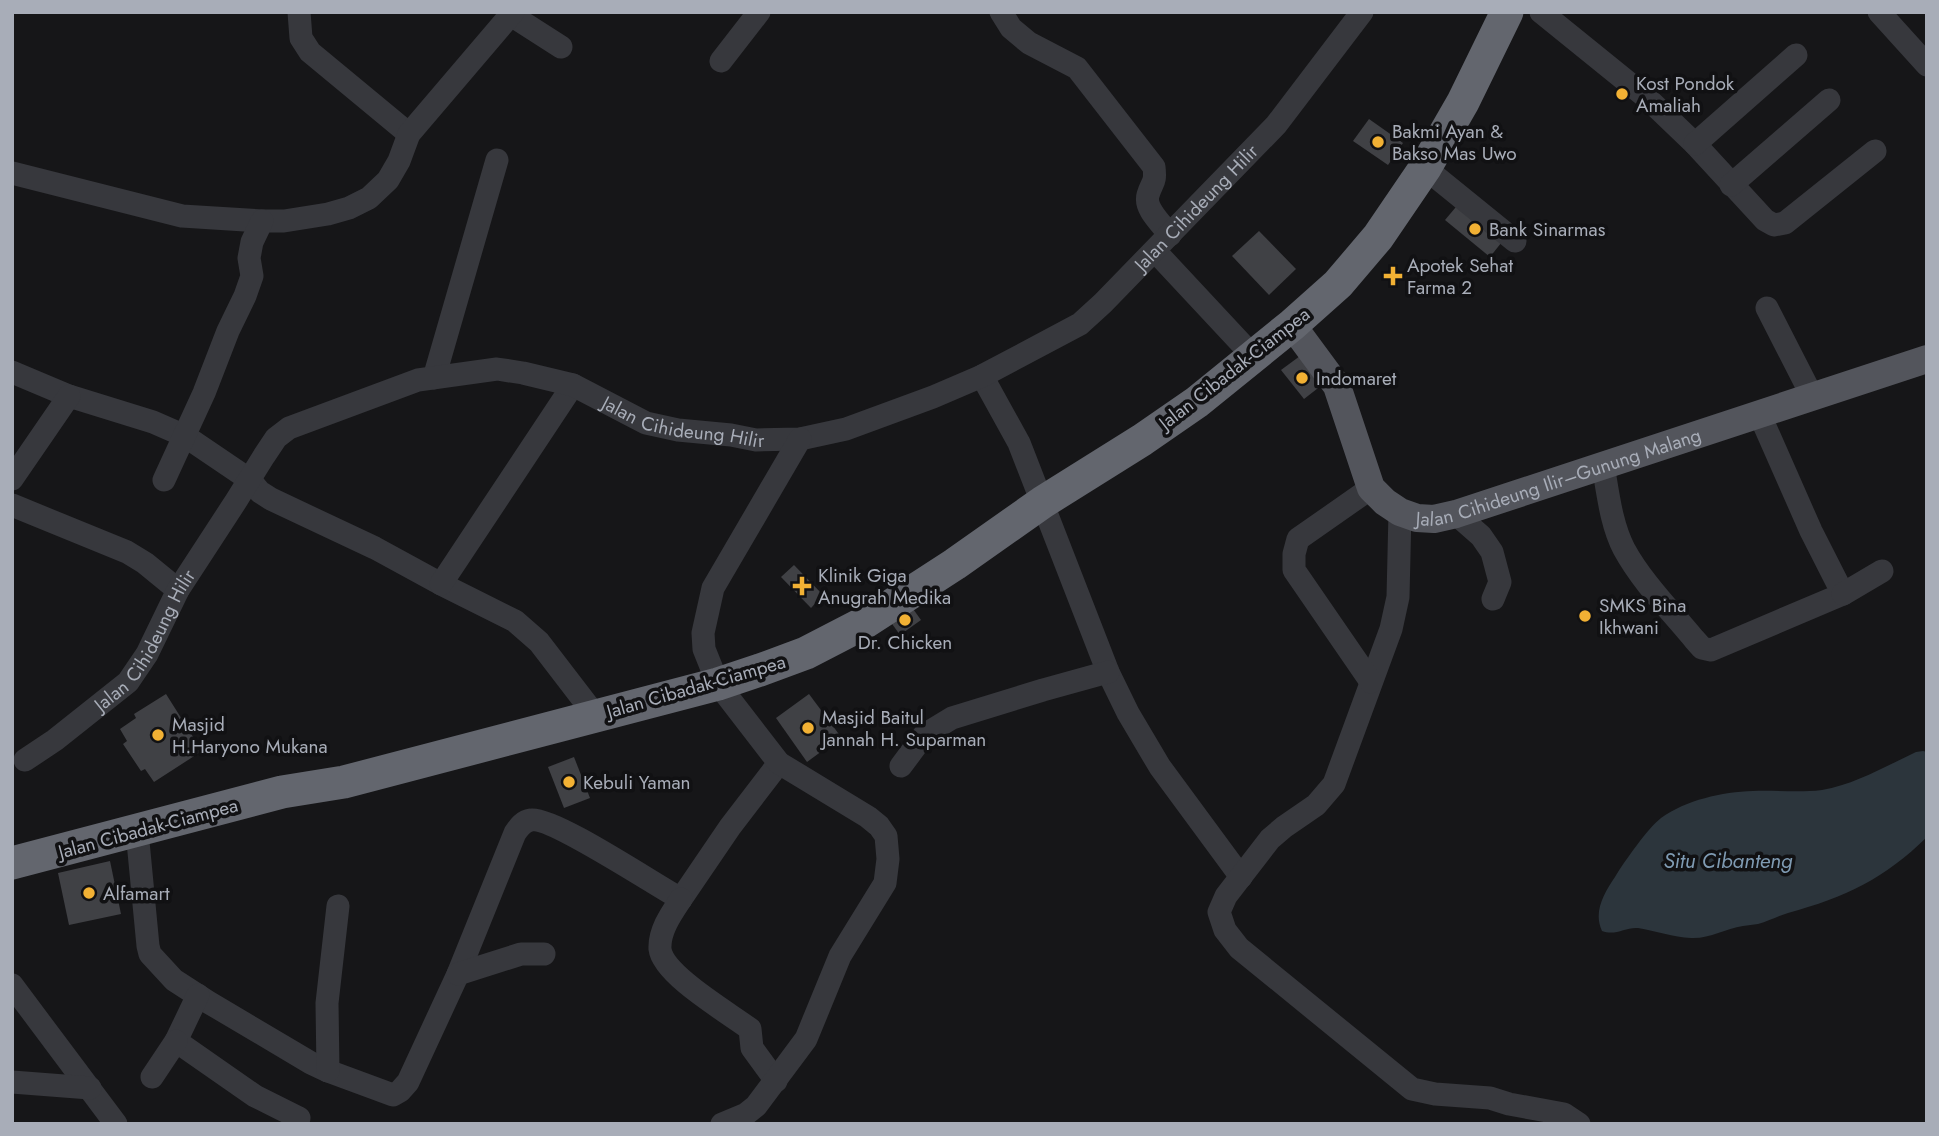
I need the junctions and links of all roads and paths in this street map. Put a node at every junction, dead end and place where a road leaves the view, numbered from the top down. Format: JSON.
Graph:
{"nodes":[{"id":1,"x":299,"y":12,"type":"edge"},
{"id":2,"x":759,"y":12,"type":"edge"},
{"id":3,"x":1001,"y":12,"type":"edge"},
{"id":4,"x":1507,"y":12,"type":"edge"},
{"id":5,"x":1541,"y":12,"type":"edge"},
{"id":6,"x":1879,"y":12,"type":"edge"},
{"id":7,"x":512,"y":13,"type":"edge"},
{"id":8,"x":1358,"y":14,"type":"edge"},
{"id":9,"x":561,"y":47,"type":"dead end"},
{"id":10,"x":1796,"y":55,"type":"dead end"},
{"id":11,"x":721,"y":61,"type":"dead end"},
{"id":12,"x":1927,"y":65,"type":"edge"},
{"id":13,"x":1829,"y":100,"type":"dead end"},
{"id":14,"x":409,"y":134,"type":"junction"},
{"id":15,"x":1695,"y":144,"type":"junction"},
{"id":16,"x":1875,"y":152,"type":"dead end"},
{"id":17,"x":497,"y":160,"type":"dead end"},
{"id":18,"x":1425,"y":168,"type":"junction"},
{"id":19,"x":12,"y":173,"type":"edge"},
{"id":20,"x":1731,"y":185,"type":"junction"},
{"id":21,"x":261,"y":221,"type":"junction"},
{"id":22,"x":1516,"y":241,"type":"dead end"},
{"id":23,"x":1162,"y":243,"type":"junction"},
{"id":24,"x":1767,"y":308,"type":"dead end"},
{"id":25,"x":1292,"y":325,"type":"junction"},
{"id":26,"x":1253,"y":356,"type":"junction"},
{"id":27,"x":1927,"y":359,"type":"edge"},
{"id":28,"x":12,"y":372,"type":"edge"},
{"id":29,"x":982,"y":376,"type":"junction"},
{"id":30,"x":434,"y":378,"type":"junction"},
{"id":31,"x":573,"y":385,"type":"junction"},
{"id":32,"x":69,"y":396,"type":"junction"},
{"id":33,"x":1812,"y":396,"type":"junction"},
{"id":34,"x":1759,"y":413,"type":"junction"},
{"id":35,"x":185,"y":436,"type":"junction"},
{"id":36,"x":800,"y":439,"type":"junction"},
{"id":37,"x":1603,"y":465,"type":"junction"},
{"id":38,"x":12,"y":479,"type":"edge"},
{"id":39,"x":164,"y":480,"type":"dead end"},
{"id":40,"x":250,"y":480,"type":"junction"},
{"id":41,"x":1371,"y":488,"type":"junction"},
{"id":42,"x":1043,"y":502,"type":"junction"},
{"id":43,"x":12,"y":505,"type":"edge"},
{"id":44,"x":1400,"y":512,"type":"junction"},
{"id":45,"x":1456,"y":514,"type":"junction"},
{"id":46,"x":1882,"y":571,"type":"dead end"},
{"id":47,"x":441,"y":584,"type":"junction"},
{"id":48,"x":178,"y":590,"type":"junction"},
{"id":49,"x":1843,"y":594,"type":"junction"},
{"id":50,"x":1493,"y":599,"type":"dead end"},
{"id":51,"x":1108,"y":673,"type":"junction"},
{"id":52,"x":1371,"y":682,"type":"junction"},
{"id":53,"x":718,"y":684,"type":"junction"},
{"id":54,"x":595,"y":715,"type":"junction"},
{"id":55,"x":25,"y":760,"type":"dead end"},
{"id":56,"x":779,"y":763,"type":"junction"},
{"id":57,"x":901,"y":766,"type":"dead end"},
{"id":58,"x":137,"y":831,"type":"junction"},
{"id":59,"x":12,"y":863,"type":"edge"},
{"id":60,"x":1241,"y":877,"type":"junction"},
{"id":61,"x":681,"y":899,"type":"junction"},
{"id":62,"x":338,"y":905,"type":"dead end"},
{"id":63,"x":544,"y":954,"type":"dead end"},
{"id":64,"x":458,"y":974,"type":"junction"},
{"id":65,"x":12,"y":985,"type":"edge"},
{"id":66,"x":198,"y":995,"type":"junction"},
{"id":67,"x":176,"y":1041,"type":"junction"},
{"id":68,"x":328,"y":1071,"type":"junction"},
{"id":69,"x":152,"y":1077,"type":"dead end"},
{"id":70,"x":776,"y":1081,"type":"junction"},
{"id":71,"x":12,"y":1082,"type":"edge"},
{"id":72,"x":90,"y":1088,"type":"junction"},
{"id":73,"x":1505,"y":1114,"type":"edge"},
{"id":74,"x":299,"y":1118,"type":"dead end"},
{"id":75,"x":1573,"y":1122,"type":"edge"},
{"id":76,"x":117,"y":1124,"type":"edge"},
{"id":77,"x":722,"y":1124,"type":"edge"}],
"edges":[{"from":1,"to":14,"type":"street"},
{"from":2,"to":11,"type":"street"},
{"from":3,"to":23,"type":"street"},
{"from":4,"to":18,"type":"highway","name":"Jalan Cibadak-Ciampea"},
{"from":5,"to":15,"type":"street"},
{"from":6,"to":12,"type":"street"},
{"from":7,"to":9,"type":"street"},
{"from":7,"to":14,"type":"street"},
{"from":8,"to":23,"type":"street","name":"Jalan Cihideung Hilir"},
{"from":10,"to":15,"type":"street"},
{"from":13,"to":20,"type":"street"},
{"from":14,"to":21,"type":"street"},
{"from":15,"to":20,"type":"street"},
{"from":16,"to":20,"type":"street"},
{"from":17,"to":30,"type":"street"},
{"from":18,"to":22,"type":"street"},
{"from":18,"to":25,"type":"highway","name":"Jalan Cibadak-Ciampea"},
{"from":19,"to":21,"type":"street"},
{"from":21,"to":35,"type":"street"},
{"from":23,"to":26,"type":"street"},
{"from":23,"to":29,"type":"street","name":"Jalan Cihideung Hilir"},
{"from":24,"to":33,"type":"street"},
{"from":25,"to":26,"type":"highway","name":"Jalan Cibadak-Ciampea"},
{"from":25,"to":41,"type":"main road"},
{"from":26,"to":42,"type":"highway","name":"Jalan Cibadak-Ciampea"},
{"from":27,"to":33,"type":"main road","name":"Jalan Cihideung Ilir–Gunung Malang"},
{"from":28,"to":32,"type":"street"},
{"from":29,"to":36,"type":"street","name":"Jalan Cihideung Hilir"},
{"from":29,"to":42,"type":"street"},
{"from":30,"to":31,"type":"street","name":"Jalan Cihideung Hilir"},
{"from":30,"to":40,"type":"street","name":"Jalan Cihideung Hilir"},
{"from":31,"to":36,"type":"street","name":"Jalan Cihideung Hilir"},
{"from":31,"to":47,"type":"street"},
{"from":32,"to":35,"type":"street"},
{"from":32,"to":38,"type":"street"},
{"from":33,"to":34,"type":"main road","name":"Jalan Cihideung Ilir–Gunung Malang"},
{"from":34,"to":37,"type":"main road","name":"Jalan Cihideung Ilir–Gunung Malang"},
{"from":34,"to":49,"type":"street"},
{"from":35,"to":39,"type":"street"},
{"from":35,"to":40,"type":"street"},
{"from":36,"to":53,"type":"street"},
{"from":37,"to":45,"type":"main road","name":"Jalan Cihideung Ilir–Gunung Malang"},
{"from":37,"to":49,"type":"street"},
{"from":40,"to":47,"type":"street"},
{"from":40,"to":48,"type":"street","name":"Jalan Cihideung Hilir"},
{"from":41,"to":44,"type":"main road","name":"Jalan Cihideung Ilir–Gunung Malang"},
{"from":41,"to":52,"type":"street"},
{"from":42,"to":51,"type":"street"},
{"from":42,"to":53,"type":"highway","name":"Jalan Cibadak-Ciampea"},
{"from":43,"to":48,"type":"street"},
{"from":44,"to":45,"type":"main road","name":"Jalan Cihideung Ilir–Gunung Malang"},
{"from":44,"to":52,"type":"street"},
{"from":45,"to":50,"type":"street"},
{"from":46,"to":49,"type":"street"},
{"from":47,"to":54,"type":"street"},
{"from":48,"to":55,"type":"street","name":"Jalan Cihideung Hilir"},
{"from":51,"to":57,"type":"street"},
{"from":51,"to":60,"type":"street"},
{"from":52,"to":60,"type":"street"},
{"from":53,"to":54,"type":"highway","name":"Jalan Cibadak-Ciampea"},
{"from":53,"to":56,"type":"street"},
{"from":54,"to":58,"type":"highway","name":"Jalan Cibadak-Ciampea"},
{"from":56,"to":61,"type":"street"},
{"from":56,"to":70,"type":"street"},
{"from":58,"to":59,"type":"highway","name":"Jalan Cibadak-Ciampea"},
{"from":58,"to":66,"type":"street"},
{"from":60,"to":73,"type":"street"},
{"from":61,"to":64,"type":"street"},
{"from":61,"to":70,"type":"street"},
{"from":62,"to":68,"type":"street"},
{"from":63,"to":64,"type":"street"},
{"from":64,"to":68,"type":"street"},
{"from":65,"to":72,"type":"street"},
{"from":66,"to":67,"type":"street"},
{"from":66,"to":68,"type":"street"},
{"from":67,"to":69,"type":"street"},
{"from":67,"to":74,"type":"street"},
{"from":70,"to":77,"type":"street"},
{"from":71,"to":72,"type":"street"},
{"from":72,"to":76,"type":"street"},
{"from":73,"to":75,"type":"street"}]}
